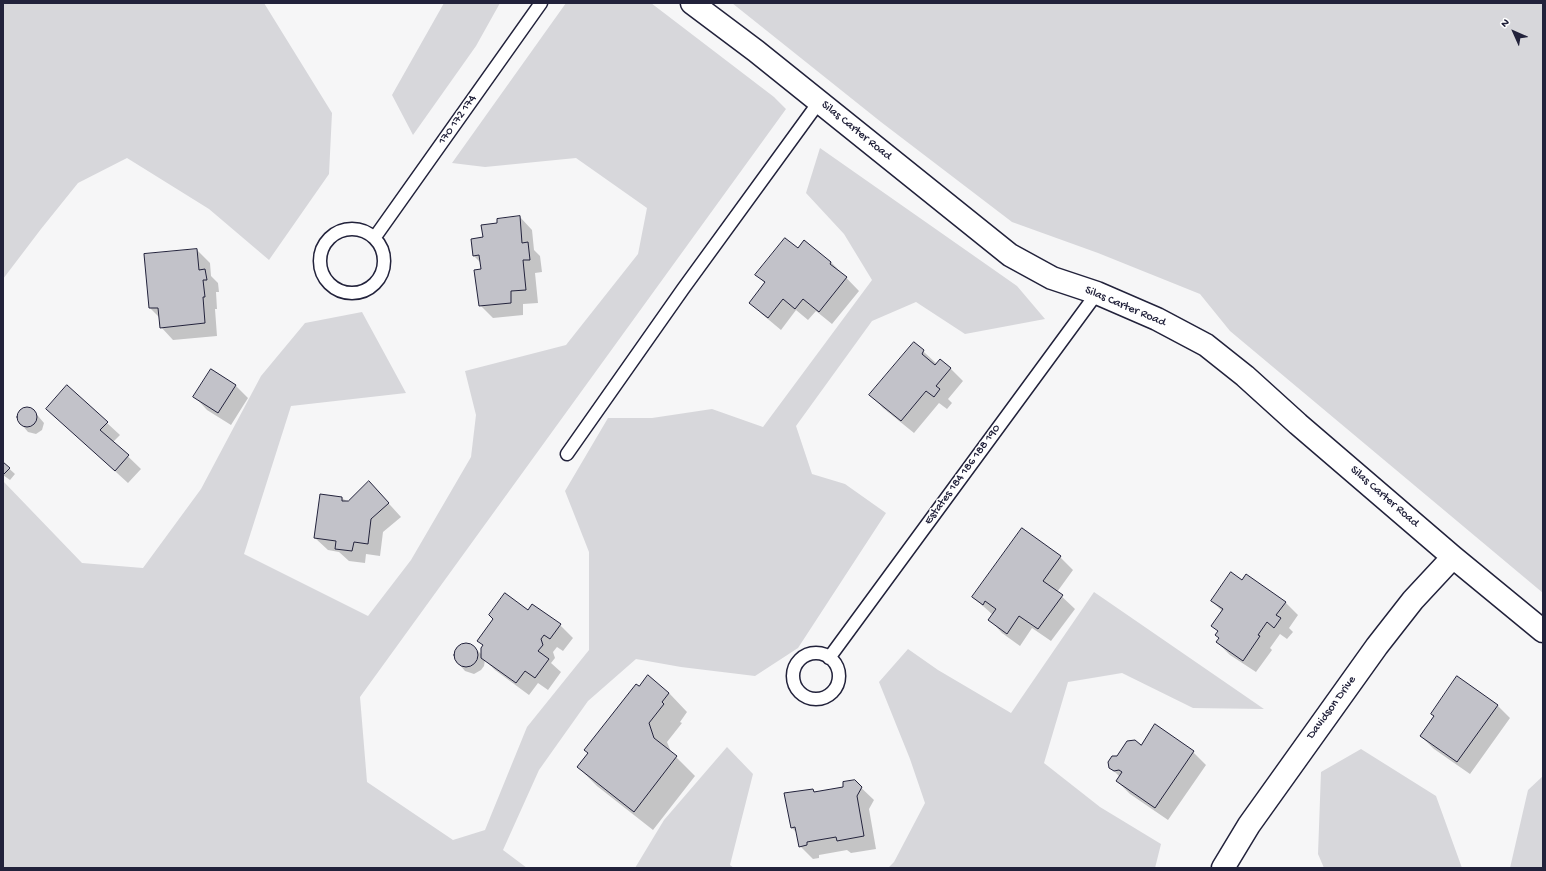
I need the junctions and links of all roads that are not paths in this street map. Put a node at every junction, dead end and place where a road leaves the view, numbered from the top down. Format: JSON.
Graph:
{"nodes":[{"id":1,"x":541,"y":3,"type":"edge"},
{"id":2,"x":692,"y":3,"type":"edge"},
{"id":3,"x":819,"y":102,"type":"junction"},
{"id":4,"x":375,"y":237,"type":"junction"},
{"id":5,"x":1097,"y":293,"type":"junction"},
{"id":6,"x":567,"y":454,"type":"dead end"},
{"id":7,"x":1453,"y":557,"type":"junction"},
{"id":8,"x":1543,"y":631,"type":"edge"},
{"id":9,"x":829,"y":658,"type":"dead end"},
{"id":10,"x":1223,"y":868,"type":"edge"}],
"edges":[{"from":1,"to":4,"type":"lane","name":"170 172 174"},
{"from":2,"to":3,"type":"street","name":"Silas Carter Road"},
{"from":3,"to":5,"type":"street","name":"Silas Carter Road"},
{"from":3,"to":6,"type":"lane"},
{"from":4,"to":4,"type":"lane"},
{"from":5,"to":7,"type":"street","name":"Silas Carter Road"},
{"from":5,"to":9,"type":"lane","name":"Estates 184 186 188 190"},
{"from":7,"to":8,"type":"street","name":"Silas Carter Road"},
{"from":7,"to":10,"type":"street","name":"Davidson Drive"}]}
